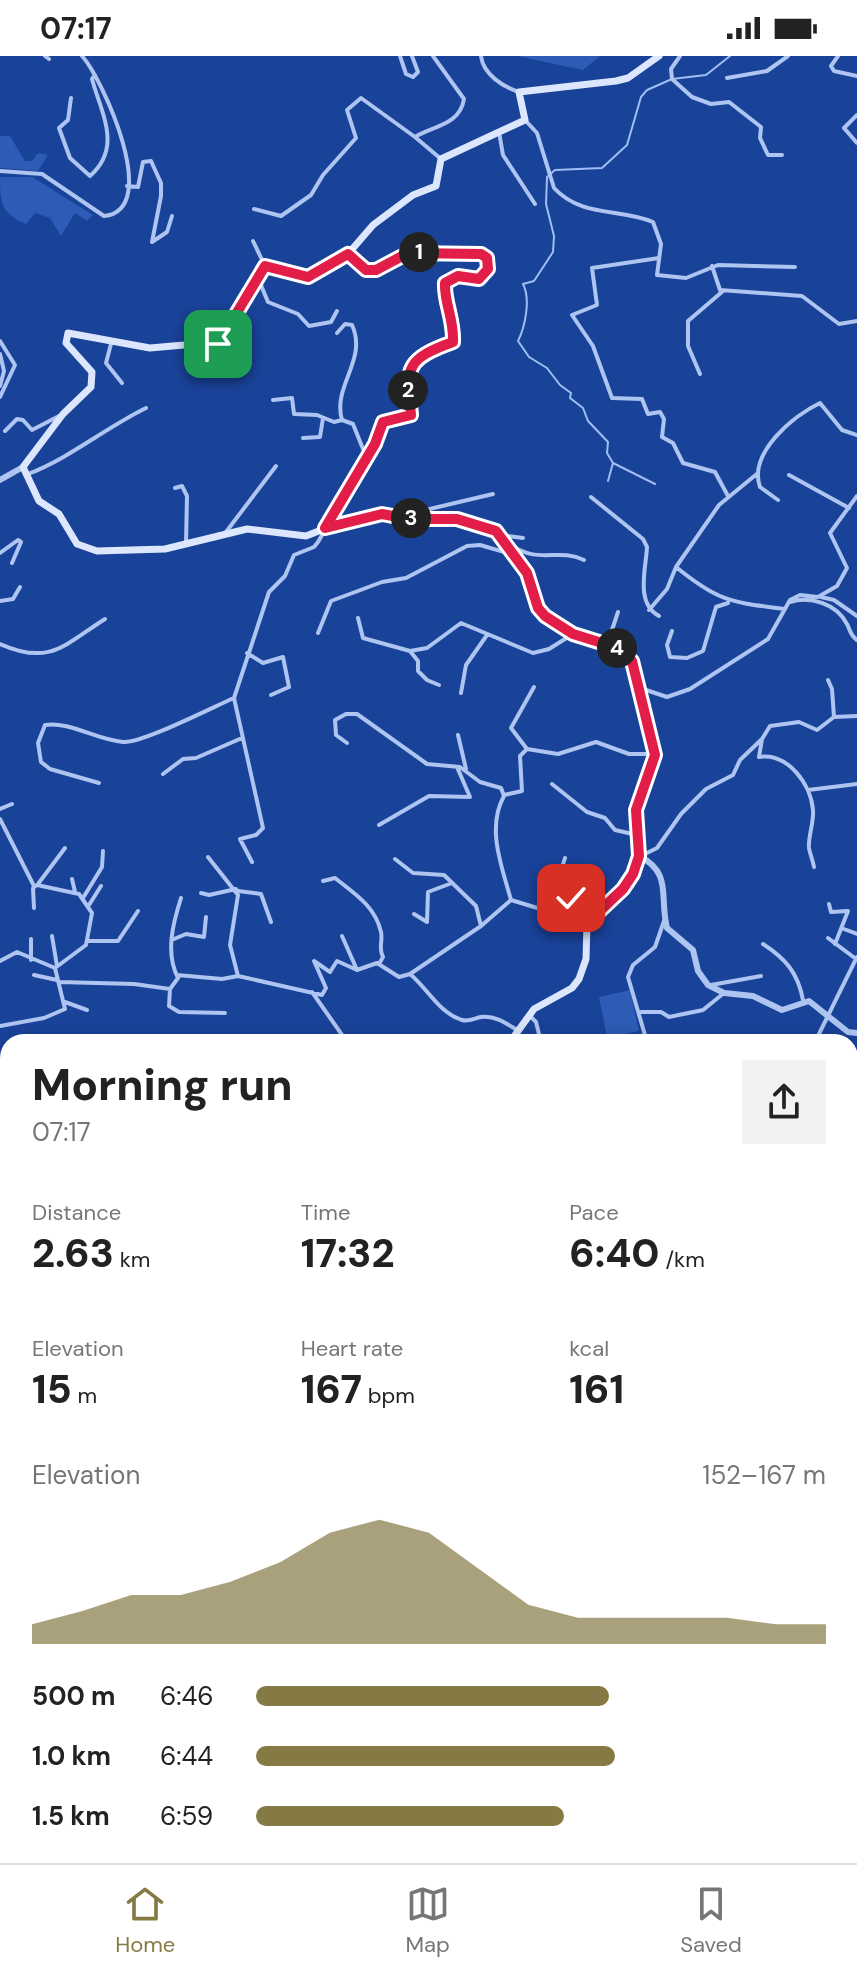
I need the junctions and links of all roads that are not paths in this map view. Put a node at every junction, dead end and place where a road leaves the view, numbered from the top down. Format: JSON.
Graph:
{"nodes":[{"id":1,"x":82,"y":56,"type":"edge"},
{"id":2,"x":400,"y":56,"type":"edge"},
{"id":3,"x":412,"y":56,"type":"edge"},
{"id":4,"x":433,"y":56,"type":"edge"},
{"id":5,"x":481,"y":56,"type":"edge"},
{"id":6,"x":659,"y":56,"type":"edge"},
{"id":7,"x":680,"y":56,"type":"edge"},
{"id":8,"x":788,"y":56,"type":"edge"},
{"id":9,"x":838,"y":56,"type":"edge"},
{"id":10,"x":95,"y":75,"type":"junction"},
{"id":11,"x":857,"y":76,"type":"edge"},
{"id":12,"x":727,"y":78,"type":"dead end"},
{"id":13,"x":519,"y":92,"type":"junction"},
{"id":14,"x":71,"y":98,"type":"dead end"},
{"id":15,"x":857,"y":115,"type":"edge"},
{"id":16,"x":525,"y":120,"type":"junction"},
{"id":17,"x":499,"y":132,"type":"junction"},
{"id":18,"x":415,"y":137,"type":"junction"},
{"id":19,"x":857,"y":143,"type":"edge"},
{"id":20,"x":782,"y":155,"type":"dead end"},
{"id":21,"x":441,"y":159,"type":"junction"},
{"id":22,"x":0,"y":171,"type":"edge"},
{"id":23,"x":127,"y":186,"type":"junction"},
{"id":24,"x":535,"y":204,"type":"dead end"},
{"id":25,"x":254,"y":209,"type":"dead end"},
{"id":26,"x":172,"y":216,"type":"dead end"},
{"id":27,"x":253,"y":241,"type":"dead end"},
{"id":28,"x":348,"y":254,"type":"junction"},
{"id":29,"x":659,"y":258,"type":"junction"},
{"id":30,"x":265,"y":266,"type":"junction"},
{"id":31,"x":711,"y":266,"type":"junction"},
{"id":32,"x":795,"y":267,"type":"dead end"},
{"id":33,"x":257,"y":275,"type":"junction"},
{"id":34,"x":723,"y":291,"type":"junction"},
{"id":35,"x":337,"y":311,"type":"dead end"},
{"id":36,"x":857,"y":321,"type":"edge"},
{"id":37,"x":226,"y":327,"type":"junction"},
{"id":38,"x":337,"y":333,"type":"dead end"},
{"id":39,"x":112,"y":340,"type":"junction"},
{"id":40,"x":0,"y":341,"type":"edge"},
{"id":41,"x":0,"y":354,"type":"edge"},
{"id":42,"x":226,"y":358,"type":"dead end"},
{"id":43,"x":700,"y":374,"type":"dead end"},
{"id":44,"x":122,"y":383,"type":"dead end"},
{"id":45,"x":0,"y":386,"type":"edge"},
{"id":46,"x":0,"y":397,"type":"edge"},
{"id":47,"x":273,"y":400,"type":"dead end"},
{"id":48,"x":146,"y":408,"type":"dead end"},
{"id":49,"x":63,"y":414,"type":"junction"},
{"id":50,"x":323,"y":418,"type":"junction"},
{"id":51,"x":342,"y":420,"type":"junction"},
{"id":52,"x":5,"y":431,"type":"dead end"},
{"id":53,"x":857,"y":435,"type":"edge"},
{"id":54,"x":303,"y":438,"type":"dead end"},
{"id":55,"x":367,"y":459,"type":"junction"},
{"id":56,"x":276,"y":466,"type":"dead end"},
{"id":57,"x":24,"y":471,"type":"junction"},
{"id":58,"x":758,"y":473,"type":"junction"},
{"id":59,"x":789,"y":475,"type":"dead end"},
{"id":60,"x":0,"y":480,"type":"edge"},
{"id":61,"x":175,"y":488,"type":"dead end"},
{"id":62,"x":493,"y":494,"type":"dead end"},
{"id":63,"x":728,"y":496,"type":"junction"},
{"id":64,"x":857,"y":496,"type":"edge"},
{"id":65,"x":591,"y":497,"type":"dead end"},
{"id":66,"x":778,"y":500,"type":"dead end"},
{"id":67,"x":849,"y":508,"type":"junction"},
{"id":68,"x":397,"y":516,"type":"junction"},
{"id":69,"x":325,"y":528,"type":"junction"},
{"id":70,"x":226,"y":532,"type":"junction"},
{"id":71,"x":503,"y":538,"type":"junction"},
{"id":72,"x":523,"y":538,"type":"dead end"},
{"id":73,"x":186,"y":543,"type":"junction"},
{"id":74,"x":0,"y":553,"type":"edge"},
{"id":75,"x":511,"y":554,"type":"junction"},
{"id":76,"x":584,"y":560,"type":"dead end"},
{"id":77,"x":12,"y":563,"type":"dead end"},
{"id":78,"x":676,"y":567,"type":"junction"},
{"id":79,"x":20,"y":587,"type":"dead end"},
{"id":80,"x":818,"y":597,"type":"junction"},
{"id":81,"x":0,"y":601,"type":"edge"},
{"id":82,"x":729,"y":603,"type":"junction"},
{"id":83,"x":788,"y":606,"type":"junction"},
{"id":84,"x":649,"y":610,"type":"junction"},
{"id":85,"x":618,"y":612,"type":"dead end"},
{"id":86,"x":659,"y":616,"type":"dead end"},
{"id":87,"x":857,"y":616,"type":"edge"},
{"id":88,"x":358,"y":618,"type":"dead end"},
{"id":89,"x":105,"y":619,"type":"dead end"},
{"id":90,"x":672,"y":631,"type":"dead end"},
{"id":91,"x":318,"y":633,"type":"dead end"},
{"id":92,"x":573,"y":634,"type":"junction"},
{"id":93,"x":487,"y":635,"type":"junction"},
{"id":94,"x":857,"y":640,"type":"edge"},
{"id":95,"x":0,"y":645,"type":"edge"},
{"id":96,"x":607,"y":645,"type":"junction"},
{"id":97,"x":410,"y":651,"type":"junction"},
{"id":98,"x":247,"y":653,"type":"junction"},
{"id":99,"x":828,"y":680,"type":"dead end"},
{"id":100,"x":439,"y":685,"type":"dead end"},
{"id":101,"x":534,"y":687,"type":"dead end"},
{"id":102,"x":641,"y":688,"type":"junction"},
{"id":103,"x":461,"y":693,"type":"dead end"},
{"id":104,"x":271,"y":695,"type":"dead end"},
{"id":105,"x":234,"y":698,"type":"junction"},
{"id":106,"x":857,"y":716,"type":"edge"},
{"id":107,"x":834,"y":717,"type":"junction"},
{"id":108,"x":458,"y":735,"type":"dead end"},
{"id":109,"x":242,"y":738,"type":"junction"},
{"id":110,"x":762,"y":739,"type":"junction"},
{"id":111,"x":347,"y":743,"type":"dead end"},
{"id":112,"x":527,"y":749,"type":"junction"},
{"id":113,"x":655,"y":755,"type":"junction"},
{"id":114,"x":457,"y":767,"type":"junction"},
{"id":115,"x":466,"y":769,"type":"junction"},
{"id":116,"x":163,"y":774,"type":"dead end"},
{"id":117,"x":99,"y":783,"type":"dead end"},
{"id":118,"x":552,"y":784,"type":"dead end"},
{"id":119,"x":857,"y":784,"type":"edge"},
{"id":120,"x":808,"y":790,"type":"junction"},
{"id":121,"x":504,"y":795,"type":"junction"},
{"id":122,"x":12,"y":804,"type":"dead end"},
{"id":123,"x":0,"y":809,"type":"edge"},
{"id":124,"x":0,"y":819,"type":"edge"},
{"id":125,"x":379,"y":825,"type":"dead end"},
{"id":126,"x":637,"y":835,"type":"junction"},
{"id":127,"x":65,"y":848,"type":"dead end"},
{"id":128,"x":103,"y":851,"type":"dead end"},
{"id":129,"x":639,"y":856,"type":"junction"},
{"id":130,"x":208,"y":857,"type":"dead end"},
{"id":131,"x":565,"y":858,"type":"dead end"},
{"id":132,"x":395,"y":859,"type":"dead end"},
{"id":133,"x":252,"y":862,"type":"dead end"},
{"id":134,"x":814,"y":867,"type":"dead end"},
{"id":135,"x":580,"y":872,"type":"dead end"},
{"id":136,"x":72,"y":879,"type":"dead end"},
{"id":137,"x":323,"y":881,"type":"dead end"},
{"id":138,"x":452,"y":883,"type":"junction"},
{"id":139,"x":36,"y":885,"type":"junction"},
{"id":140,"x":101,"y":886,"type":"dead end"},
{"id":141,"x":237,"y":890,"type":"junction"},
{"id":142,"x":75,"y":892,"type":"junction"},
{"id":143,"x":201,"y":893,"type":"dead end"},
{"id":144,"x":83,"y":898,"type":"junction"},
{"id":145,"x":181,"y":898,"type":"dead end"},
{"id":146,"x":571,"y":898,"type":"junction"},
{"id":147,"x":511,"y":900,"type":"junction"},
{"id":148,"x":829,"y":904,"type":"dead end"},
{"id":149,"x":89,"y":905,"type":"junction"},
{"id":150,"x":34,"y":908,"type":"dead end"},
{"id":151,"x":138,"y":911,"type":"dead end"},
{"id":152,"x":414,"y":914,"type":"dead end"},
{"id":153,"x":206,"y":917,"type":"dead end"},
{"id":154,"x":664,"y":920,"type":"junction"},
{"id":155,"x":271,"y":922,"type":"dead end"},
{"id":156,"x":587,"y":923,"type":"junction"},
{"id":157,"x":481,"y":926,"type":"junction"},
{"id":158,"x":844,"y":929,"type":"junction"},
{"id":159,"x":857,"y":934,"type":"edge"},
{"id":160,"x":52,"y":936,"type":"dead end"},
{"id":161,"x":342,"y":936,"type":"dead end"},
{"id":162,"x":828,"y":938,"type":"dead end"},
{"id":163,"x":31,"y":939,"type":"dead end"},
{"id":164,"x":174,"y":939,"type":"junction"},
{"id":165,"x":89,"y":941,"type":"junction"},
{"id":166,"x":763,"y":944,"type":"dead end"},
{"id":167,"x":835,"y":944,"type":"junction"},
{"id":168,"x":856,"y":958,"type":"edge"},
{"id":169,"x":31,"y":960,"type":"junction"},
{"id":170,"x":0,"y":961,"type":"edge"},
{"id":171,"x":379,"y":964,"type":"junction"},
{"id":172,"x":56,"y":967,"type":"junction"},
{"id":173,"x":357,"y":970,"type":"junction"},
{"id":174,"x":410,"y":974,"type":"junction"},
{"id":175,"x":34,"y":975,"type":"dead end"},
{"id":176,"x":177,"y":975,"type":"junction"},
{"id":177,"x":238,"y":976,"type":"junction"},
{"id":178,"x":761,"y":976,"type":"dead end"},
{"id":179,"x":58,"y":981,"type":"junction"},
{"id":180,"x":708,"y":985,"type":"junction"},
{"id":181,"x":170,"y":989,"type":"junction"},
{"id":182,"x":312,"y":992,"type":"junction"},
{"id":183,"x":724,"y":993,"type":"junction"},
{"id":184,"x":803,"y":1000,"type":"junction"},
{"id":185,"x":65,"y":1002,"type":"junction"},
{"id":186,"x":87,"y":1010,"type":"dead end"},
{"id":187,"x":641,"y":1012,"type":"junction"},
{"id":188,"x":225,"y":1013,"type":"dead end"},
{"id":189,"x":528,"y":1014,"type":"junction"},
{"id":190,"x":829,"y":1017,"type":"junction"},
{"id":191,"x":0,"y":1026,"type":"edge"},
{"id":192,"x":517,"y":1030,"type":"junction"},
{"id":193,"x":855,"y":1033,"type":"edge"},
{"id":194,"x":341,"y":1034,"type":"edge"},
{"id":195,"x":515,"y":1034,"type":"edge"},
{"id":196,"x":539,"y":1034,"type":"edge"},
{"id":197,"x":645,"y":1034,"type":"edge"},
{"id":198,"x":819,"y":1034,"type":"edge"}],
"edges":[{"from":1,"to":10,"type":"street"},
{"from":2,"to":3,"type":"street"},
{"from":4,"to":18,"type":"street"},
{"from":5,"to":13,"type":"street"},
{"from":6,"to":13,"type":"main road"},
{"from":7,"to":20,"type":"street"},
{"from":8,"to":12,"type":"street"},
{"from":9,"to":11,"type":"street"},
{"from":10,"to":14,"type":"street"},
{"from":10,"to":23,"type":"street"},
{"from":13,"to":16,"type":"main road"},
{"from":15,"to":19,"type":"street"},
{"from":16,"to":17,"type":"main road"},
{"from":16,"to":29,"type":"street"},
{"from":17,"to":21,"type":"main road"},
{"from":17,"to":24,"type":"street"},
{"from":18,"to":21,"type":"street"},
{"from":18,"to":25,"type":"street"},
{"from":21,"to":28,"type":"main road"},
{"from":22,"to":23,"type":"street"},
{"from":23,"to":26,"type":"street"},
{"from":27,"to":30,"type":"street"},
{"from":28,"to":30,"type":"main road"},
{"from":28,"to":55,"type":"street"},
{"from":29,"to":31,"type":"street"},
{"from":29,"to":63,"type":"street"},
{"from":30,"to":33,"type":"main road"},
{"from":31,"to":32,"type":"street"},
{"from":31,"to":34,"type":"street"},
{"from":33,"to":35,"type":"street"},
{"from":33,"to":37,"type":"main road"},
{"from":34,"to":36,"type":"street"},
{"from":34,"to":43,"type":"street"},
{"from":37,"to":39,"type":"main road"},
{"from":37,"to":42,"type":"street"},
{"from":38,"to":51,"type":"street"},
{"from":39,"to":44,"type":"street"},
{"from":39,"to":49,"type":"main road"},
{"from":40,"to":46,"type":"street"},
{"from":41,"to":45,"type":"street"},
{"from":47,"to":50,"type":"street"},
{"from":48,"to":57,"type":"street"},
{"from":49,"to":52,"type":"street"},
{"from":49,"to":57,"type":"main road"},
{"from":50,"to":51,"type":"street"},
{"from":50,"to":54,"type":"street"},
{"from":51,"to":55,"type":"street"},
{"from":53,"to":58,"type":"street"},
{"from":55,"to":69,"type":"street"},
{"from":56,"to":70,"type":"street"},
{"from":57,"to":60,"type":"street"},
{"from":57,"to":73,"type":"main road"},
{"from":58,"to":63,"type":"street"},
{"from":58,"to":66,"type":"street"},
{"from":59,"to":67,"type":"street"},
{"from":61,"to":73,"type":"street"},
{"from":62,"to":68,"type":"street"},
{"from":63,"to":78,"type":"street"},
{"from":64,"to":67,"type":"street"},
{"from":65,"to":84,"type":"street"},
{"from":67,"to":80,"type":"street"},
{"from":68,"to":69,"type":"main road"},
{"from":68,"to":71,"type":"main road"},
{"from":69,"to":70,"type":"main road"},
{"from":69,"to":98,"type":"street"},
{"from":70,"to":73,"type":"main road"},
{"from":71,"to":72,"type":"street"},
{"from":71,"to":75,"type":"main road"},
{"from":71,"to":76,"type":"street"},
{"from":74,"to":77,"type":"street"},
{"from":75,"to":91,"type":"street"},
{"from":75,"to":92,"type":"main road"},
{"from":78,"to":82,"type":"street"},
{"from":78,"to":84,"type":"street"},
{"from":79,"to":81,"type":"street"},
{"from":80,"to":83,"type":"street"},
{"from":80,"to":87,"type":"street"},
{"from":82,"to":83,"type":"street"},
{"from":82,"to":90,"type":"street"},
{"from":83,"to":94,"type":"street"},
{"from":83,"to":102,"type":"street"},
{"from":84,"to":86,"type":"street"},
{"from":85,"to":96,"type":"street"},
{"from":88,"to":97,"type":"street"},
{"from":89,"to":95,"type":"street"},
{"from":92,"to":93,"type":"street"},
{"from":92,"to":96,"type":"main road"},
{"from":93,"to":97,"type":"street"},
{"from":93,"to":103,"type":"street"},
{"from":96,"to":102,"type":"main road"},
{"from":97,"to":100,"type":"street"},
{"from":98,"to":104,"type":"street"},
{"from":98,"to":105,"type":"street"},
{"from":99,"to":107,"type":"street"},
{"from":101,"to":112,"type":"street"},
{"from":102,"to":113,"type":"main road"},
{"from":105,"to":109,"type":"street"},
{"from":105,"to":117,"type":"street"},
{"from":106,"to":107,"type":"street"},
{"from":107,"to":110,"type":"street"},
{"from":108,"to":115,"type":"street"},
{"from":109,"to":116,"type":"street"},
{"from":109,"to":133,"type":"street"},
{"from":110,"to":120,"type":"street"},
{"from":110,"to":129,"type":"street"},
{"from":111,"to":114,"type":"street"},
{"from":112,"to":113,"type":"street"},
{"from":112,"to":121,"type":"street"},
{"from":113,"to":126,"type":"main road"},
{"from":114,"to":115,"type":"street"},
{"from":114,"to":125,"type":"street"},
{"from":115,"to":121,"type":"street"},
{"from":118,"to":126,"type":"street"},
{"from":119,"to":120,"type":"street"},
{"from":120,"to":134,"type":"street"},
{"from":121,"to":147,"type":"street"},
{"from":122,"to":123,"type":"street"},
{"from":124,"to":139,"type":"street"},
{"from":126,"to":129,"type":"main road"},
{"from":127,"to":139,"type":"street"},
{"from":128,"to":144,"type":"street"},
{"from":129,"to":154,"type":"street"},
{"from":129,"to":156,"type":"main road"},
{"from":130,"to":141,"type":"street"},
{"from":131,"to":146,"type":"street"},
{"from":132,"to":138,"type":"street"},
{"from":135,"to":146,"type":"street"},
{"from":136,"to":142,"type":"street"},
{"from":137,"to":171,"type":"street"},
{"from":138,"to":152,"type":"street"},
{"from":138,"to":157,"type":"street"},
{"from":139,"to":142,"type":"street"},
{"from":139,"to":150,"type":"street"},
{"from":140,"to":149,"type":"street"},
{"from":141,"to":143,"type":"street"},
{"from":141,"to":155,"type":"street"},
{"from":141,"to":177,"type":"street"},
{"from":142,"to":144,"type":"street"},
{"from":144,"to":149,"type":"street"},
{"from":145,"to":164,"type":"street"},
{"from":146,"to":156,"type":"street"},
{"from":147,"to":156,"type":"street"},
{"from":147,"to":157,"type":"street"},
{"from":148,"to":158,"type":"street"},
{"from":149,"to":165,"type":"street"},
{"from":151,"to":165,"type":"street"},
{"from":153,"to":164,"type":"street"},
{"from":154,"to":180,"type":"street"},
{"from":154,"to":187,"type":"street"},
{"from":156,"to":189,"type":"main road"},
{"from":157,"to":174,"type":"street"},
{"from":158,"to":159,"type":"street"},
{"from":158,"to":167,"type":"street"},
{"from":160,"to":172,"type":"street"},
{"from":161,"to":173,"type":"street"},
{"from":162,"to":167,"type":"street"},
{"from":163,"to":169,"type":"street"},
{"from":164,"to":176,"type":"street"},
{"from":165,"to":172,"type":"street"},
{"from":166,"to":184,"type":"street"},
{"from":167,"to":168,"type":"street"},
{"from":168,"to":190,"type":"street"},
{"from":169,"to":170,"type":"street"},
{"from":169,"to":172,"type":"street"},
{"from":171,"to":173,"type":"street"},
{"from":171,"to":174,"type":"street"},
{"from":172,"to":179,"type":"street"},
{"from":173,"to":182,"type":"street"},
{"from":174,"to":192,"type":"street"},
{"from":175,"to":179,"type":"street"},
{"from":176,"to":177,"type":"street"},
{"from":176,"to":181,"type":"street"},
{"from":177,"to":182,"type":"street"},
{"from":178,"to":180,"type":"street"},
{"from":179,"to":181,"type":"street"},
{"from":179,"to":185,"type":"street"},
{"from":180,"to":183,"type":"street"},
{"from":181,"to":188,"type":"street"},
{"from":182,"to":194,"type":"street"},
{"from":183,"to":184,"type":"street"},
{"from":183,"to":187,"type":"street"},
{"from":184,"to":190,"type":"street"},
{"from":185,"to":186,"type":"street"},
{"from":185,"to":191,"type":"street"},
{"from":187,"to":197,"type":"street"},
{"from":189,"to":192,"type":"main road"},
{"from":189,"to":196,"type":"street"},
{"from":190,"to":193,"type":"street"},
{"from":190,"to":198,"type":"street"},
{"from":192,"to":195,"type":"main road"}]}
